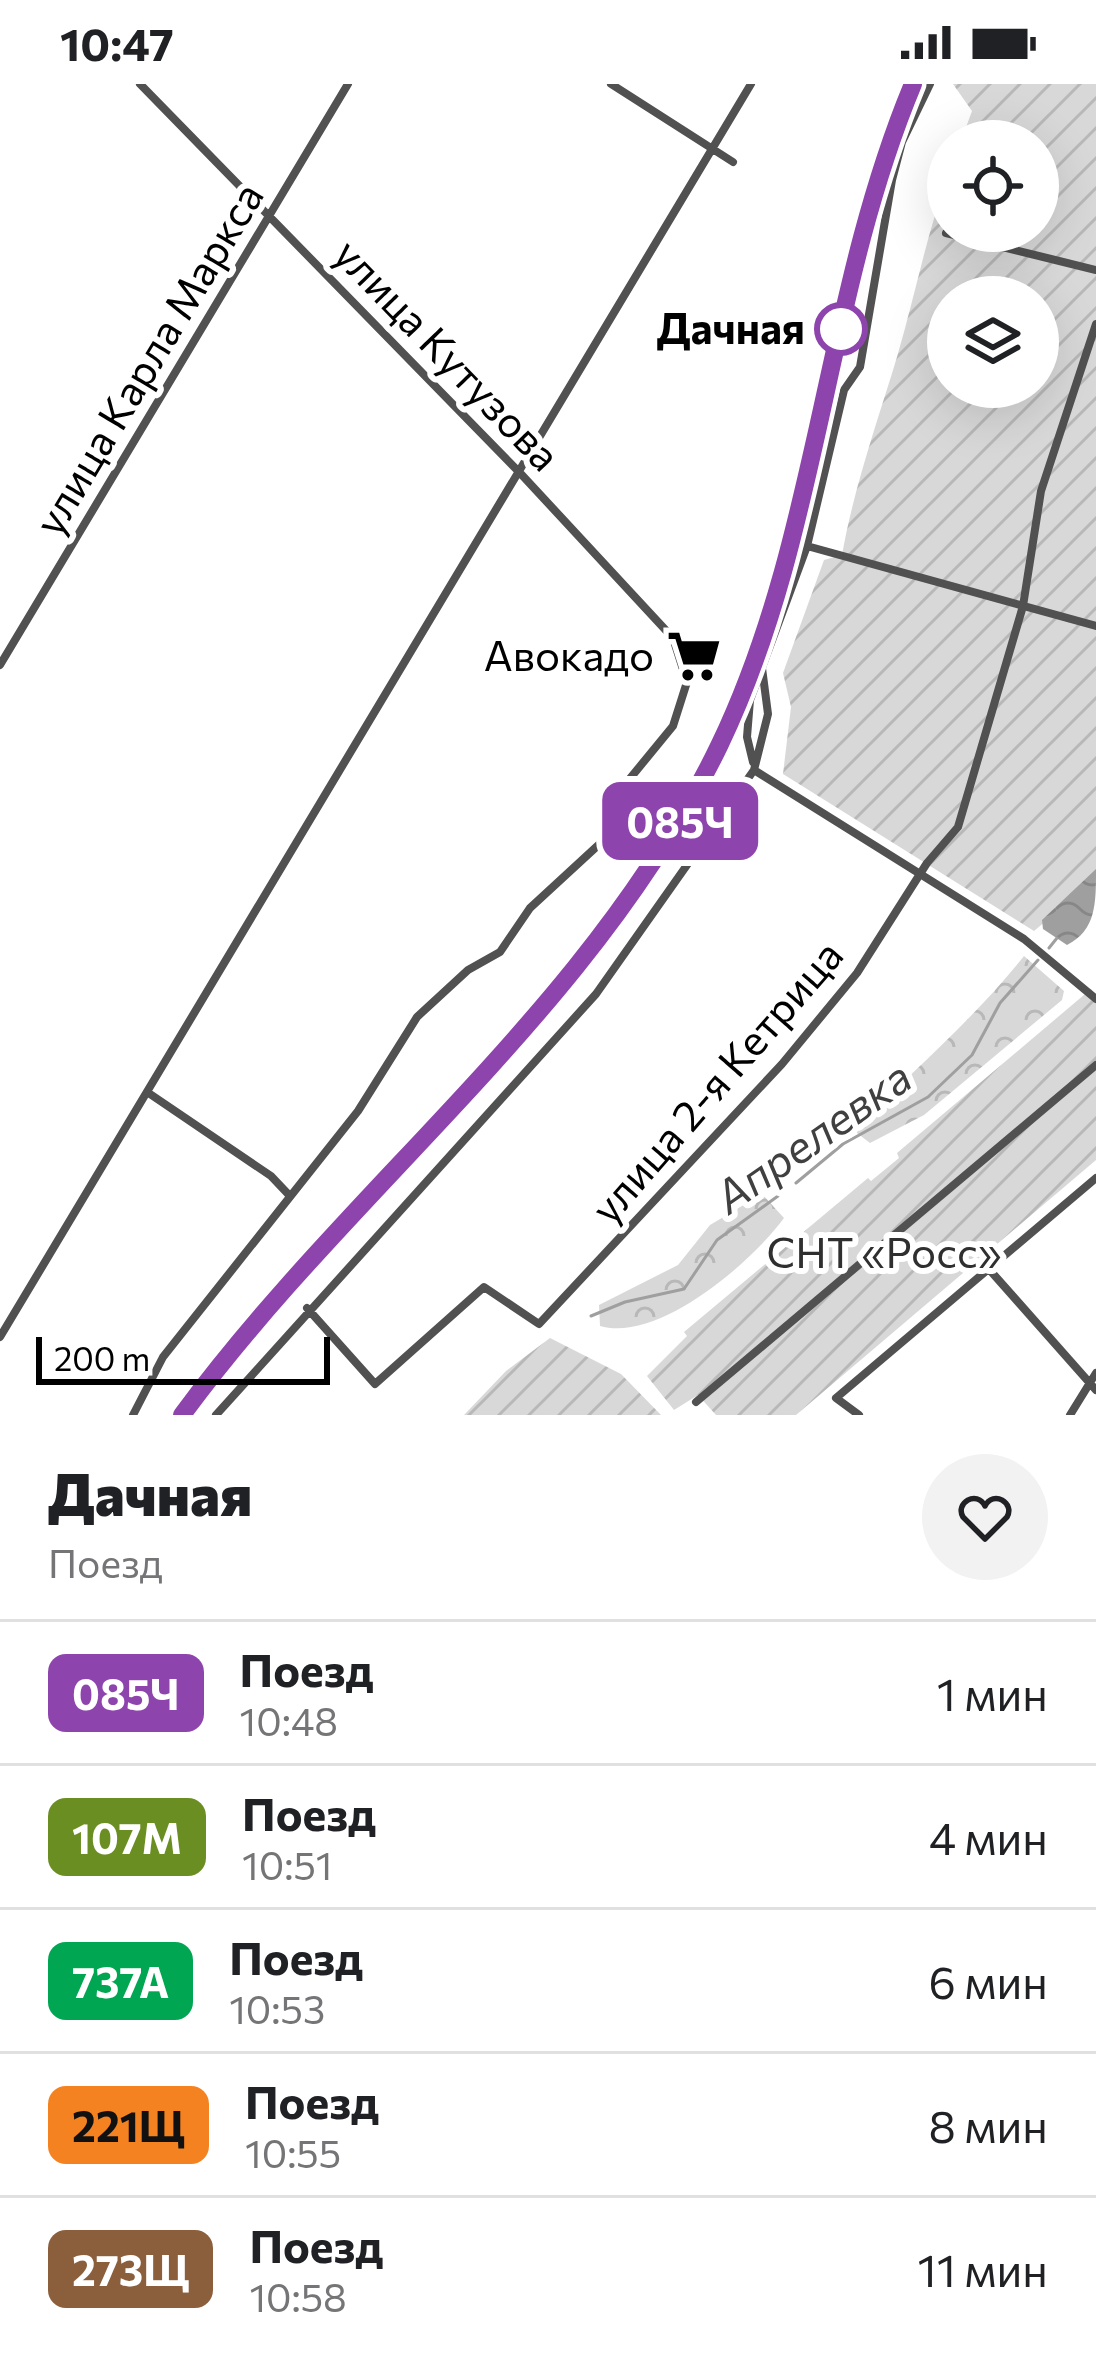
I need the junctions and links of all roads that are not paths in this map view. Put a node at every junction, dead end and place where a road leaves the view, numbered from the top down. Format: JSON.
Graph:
{"nodes":[{"id":1,"x":140,"y":84,"type":"edge"},
{"id":2,"x":348,"y":84,"type":"edge"},
{"id":3,"x":611,"y":84,"type":"edge"},
{"id":4,"x":751,"y":84,"type":"edge"},
{"id":5,"x":930,"y":84,"type":"edge"},
{"id":6,"x":712,"y":148,"type":"junction"},
{"id":7,"x":733,"y":162,"type":"dead end"},
{"id":8,"x":271,"y":216,"type":"junction"},
{"id":9,"x":1023,"y":252,"type":"edge"},
{"id":10,"x":1096,"y":270,"type":"edge"},
{"id":11,"x":1096,"y":324,"type":"edge"},
{"id":12,"x":521,"y":474,"type":"junction"},
{"id":13,"x":806,"y":546,"type":"junction"},
{"id":14,"x":1023,"y":606,"type":"junction"},
{"id":15,"x":1096,"y":626,"type":"edge"},
{"id":16,"x":0,"y":664,"type":"edge"},
{"id":17,"x":762,"y":668,"type":"junction"},
{"id":18,"x":754,"y":770,"type":"junction"},
{"id":19,"x":922,"y":872,"type":"junction"},
{"id":20,"x":1096,"y":999,"type":"edge"},
{"id":21,"x":1096,"y":1065,"type":"edge"},
{"id":22,"x":150,"y":1094,"type":"junction"},
{"id":23,"x":1096,"y":1178,"type":"edge"},
{"id":24,"x":289,"y":1195,"type":"junction"},
{"id":25,"x":988,"y":1268,"type":"junction"},
{"id":26,"x":307,"y":1308,"type":"junction"},
{"id":27,"x":0,"y":1337,"type":"edge"},
{"id":28,"x":1094,"y":1382,"type":"edge"},
{"id":29,"x":696,"y":1402,"type":"dead end"},
{"id":30,"x":134,"y":1415,"type":"edge"},
{"id":31,"x":216,"y":1415,"type":"edge"},
{"id":32,"x":859,"y":1415,"type":"edge"},
{"id":33,"x":1070,"y":1415,"type":"edge"}],
"edges":[{"from":1,"to":8,"type":"street","name":"улица Кутузова"},
{"from":2,"to":8,"type":"street","name":"улица Карла Маркса"},
{"from":3,"to":6,"type":"street"},
{"from":4,"to":6,"type":"street"},
{"from":5,"to":13,"type":"street"},
{"from":6,"to":7,"type":"street"},
{"from":6,"to":12,"type":"street"},
{"from":8,"to":12,"type":"street","name":"улица Кутузова"},
{"from":8,"to":16,"type":"street","name":"улица Карла Маркса"},
{"from":9,"to":10,"type":"street"},
{"from":11,"to":14,"type":"street","name":"улица 2-я Кетрица"},
{"from":12,"to":22,"type":"street"},
{"from":12,"to":24,"type":"street","name":"улица Кутузова"},
{"from":13,"to":14,"type":"street"},
{"from":13,"to":17,"type":"street"},
{"from":14,"to":15,"type":"street"},
{"from":14,"to":19,"type":"street","name":"улица 2-я Кетрица"},
{"from":17,"to":18,"type":"street"},
{"from":17,"to":18,"type":"street"},
{"from":18,"to":19,"type":"street"},
{"from":18,"to":26,"type":"street"},
{"from":19,"to":20,"type":"street"},
{"from":19,"to":26,"type":"street","name":"улица 2-я Кетрица"},
{"from":21,"to":29,"type":"street"},
{"from":22,"to":24,"type":"street"},
{"from":22,"to":27,"type":"street"},
{"from":23,"to":25,"type":"street"},
{"from":24,"to":30,"type":"street"},
{"from":25,"to":28,"type":"street"},
{"from":25,"to":32,"type":"street"},
{"from":26,"to":31,"type":"street"},
{"from":28,"to":33,"type":"street"}]}
